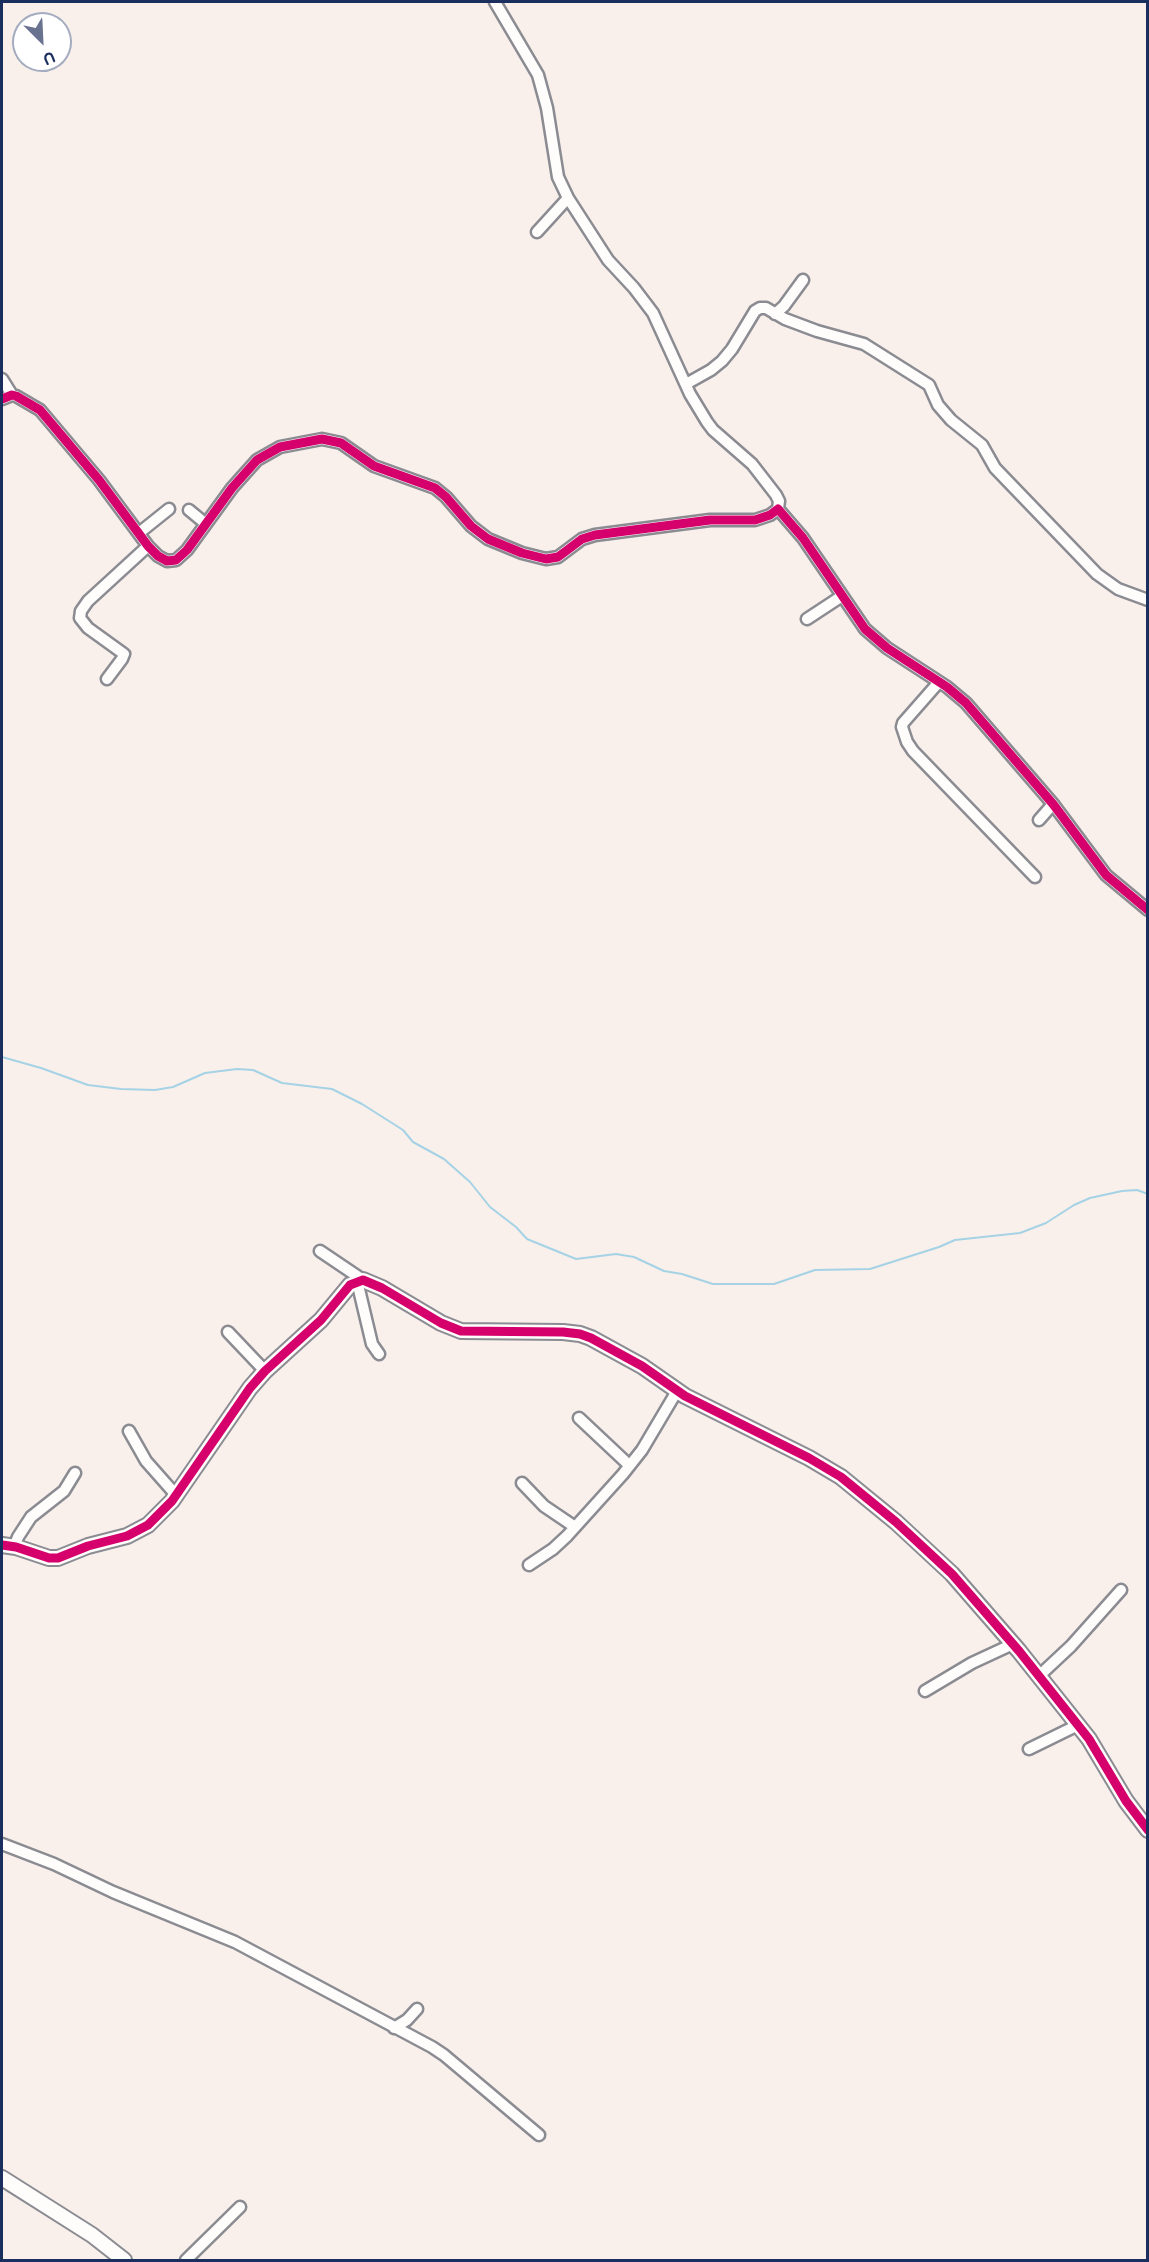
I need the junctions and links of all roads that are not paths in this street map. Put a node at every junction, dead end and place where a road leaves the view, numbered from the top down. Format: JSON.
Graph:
{"nodes":[{"id":1,"x":495,"y":2,"type":"edge"},
{"id":2,"x":568,"y":198,"type":"junction"},
{"id":3,"x":537,"y":232,"type":"dead end"},
{"id":4,"x":803,"y":280,"type":"dead end"},
{"id":5,"x":775,"y":314,"type":"junction"},
{"id":6,"x":2,"y":379,"type":"edge"},
{"id":7,"x":686,"y":384,"type":"junction"},
{"id":8,"x":7,"y":397,"type":"edge"},
{"id":9,"x":778,"y":509,"type":"junction"},
{"id":10,"x":169,"y":510,"type":"dead end"},
{"id":11,"x":189,"y":510,"type":"dead end"},
{"id":12,"x":206,"y":524,"type":"junction"},
{"id":13,"x":139,"y":533,"type":"junction"},
{"id":14,"x":148,"y":546,"type":"junction"},
{"id":15,"x":843,"y":596,"type":"junction"},
{"id":16,"x":1148,"y":600,"type":"edge"},
{"id":17,"x":807,"y":619,"type":"dead end"},
{"id":18,"x":106,"y":679,"type":"dead end"},
{"id":19,"x":939,"y":681,"type":"junction"},
{"id":20,"x":1053,"y":804,"type":"junction"},
{"id":21,"x":1039,"y":820,"type":"dead end"},
{"id":22,"x":1035,"y":877,"type":"dead end"},
{"id":23,"x":1148,"y":910,"type":"edge"},
{"id":24,"x":321,"y":1251,"type":"dead end"},
{"id":25,"x":360,"y":1280,"type":"junction"},
{"id":26,"x":228,"y":1332,"type":"dead end"},
{"id":27,"x":379,"y":1354,"type":"dead end"},
{"id":28,"x":265,"y":1371,"type":"junction"},
{"id":29,"x":677,"y":1391,"type":"junction"},
{"id":30,"x":579,"y":1418,"type":"dead end"},
{"id":31,"x":129,"y":1431,"type":"dead end"},
{"id":32,"x":629,"y":1465,"type":"junction"},
{"id":33,"x":75,"y":1473,"type":"dead end"},
{"id":34,"x":522,"y":1483,"type":"dead end"},
{"id":35,"x":176,"y":1495,"type":"junction"},
{"id":36,"x":575,"y":1527,"type":"junction"},
{"id":37,"x":8,"y":1546,"type":"edge"},
{"id":38,"x":529,"y":1565,"type":"dead end"},
{"id":39,"x":1121,"y":1590,"type":"dead end"},
{"id":40,"x":1013,"y":1644,"type":"junction"},
{"id":41,"x":1040,"y":1675,"type":"junction"},
{"id":42,"x":924,"y":1691,"type":"dead end"},
{"id":43,"x":1078,"y":1725,"type":"junction"},
{"id":44,"x":1029,"y":1749,"type":"dead end"},
{"id":45,"x":1148,"y":1830,"type":"edge"},
{"id":46,"x":2,"y":1844,"type":"edge"},
{"id":47,"x":417,"y":2009,"type":"dead end"},
{"id":48,"x":394,"y":2028,"type":"junction"},
{"id":49,"x":539,"y":2135,"type":"dead end"},
{"id":50,"x":2,"y":2178,"type":"edge"},
{"id":51,"x":240,"y":2207,"type":"dead end"},
{"id":52,"x":124,"y":2260,"type":"edge"},
{"id":53,"x":186,"y":2260,"type":"edge"}],
"edges":[{"from":1,"to":2,"type":"street"},
{"from":2,"to":3,"type":"street"},
{"from":2,"to":7,"type":"street"},
{"from":4,"to":5,"type":"street"},
{"from":5,"to":7,"type":"street"},
{"from":5,"to":16,"type":"street"},
{"from":6,"to":8,"type":"street"},
{"from":7,"to":9,"type":"street"},
{"from":8,"to":13,"type":"street"},
{"from":9,"to":12,"type":"street"},
{"from":9,"to":15,"type":"street"},
{"from":10,"to":13,"type":"street"},
{"from":11,"to":12,"type":"street"},
{"from":12,"to":14,"type":"street"},
{"from":13,"to":14,"type":"street"},
{"from":14,"to":18,"type":"street"},
{"from":15,"to":17,"type":"street"},
{"from":15,"to":19,"type":"street"},
{"from":19,"to":20,"type":"street"},
{"from":19,"to":22,"type":"street"},
{"from":20,"to":21,"type":"street"},
{"from":20,"to":23,"type":"street"},
{"from":24,"to":25,"type":"street"},
{"from":25,"to":27,"type":"street"},
{"from":25,"to":28,"type":"street"},
{"from":25,"to":29,"type":"street"},
{"from":26,"to":28,"type":"street"},
{"from":28,"to":35,"type":"street"},
{"from":29,"to":32,"type":"street"},
{"from":29,"to":40,"type":"street"},
{"from":30,"to":32,"type":"street"},
{"from":31,"to":35,"type":"street"},
{"from":32,"to":36,"type":"street"},
{"from":33,"to":37,"type":"street"},
{"from":34,"to":36,"type":"street"},
{"from":35,"to":37,"type":"street"},
{"from":36,"to":38,"type":"street"},
{"from":39,"to":41,"type":"street"},
{"from":40,"to":41,"type":"street"},
{"from":40,"to":42,"type":"street"},
{"from":41,"to":43,"type":"street"},
{"from":43,"to":44,"type":"street"},
{"from":43,"to":45,"type":"street"},
{"from":46,"to":48,"type":"street"},
{"from":47,"to":48,"type":"street"},
{"from":48,"to":49,"type":"street"},
{"from":50,"to":52,"type":"street"},
{"from":51,"to":53,"type":"street"}]}
